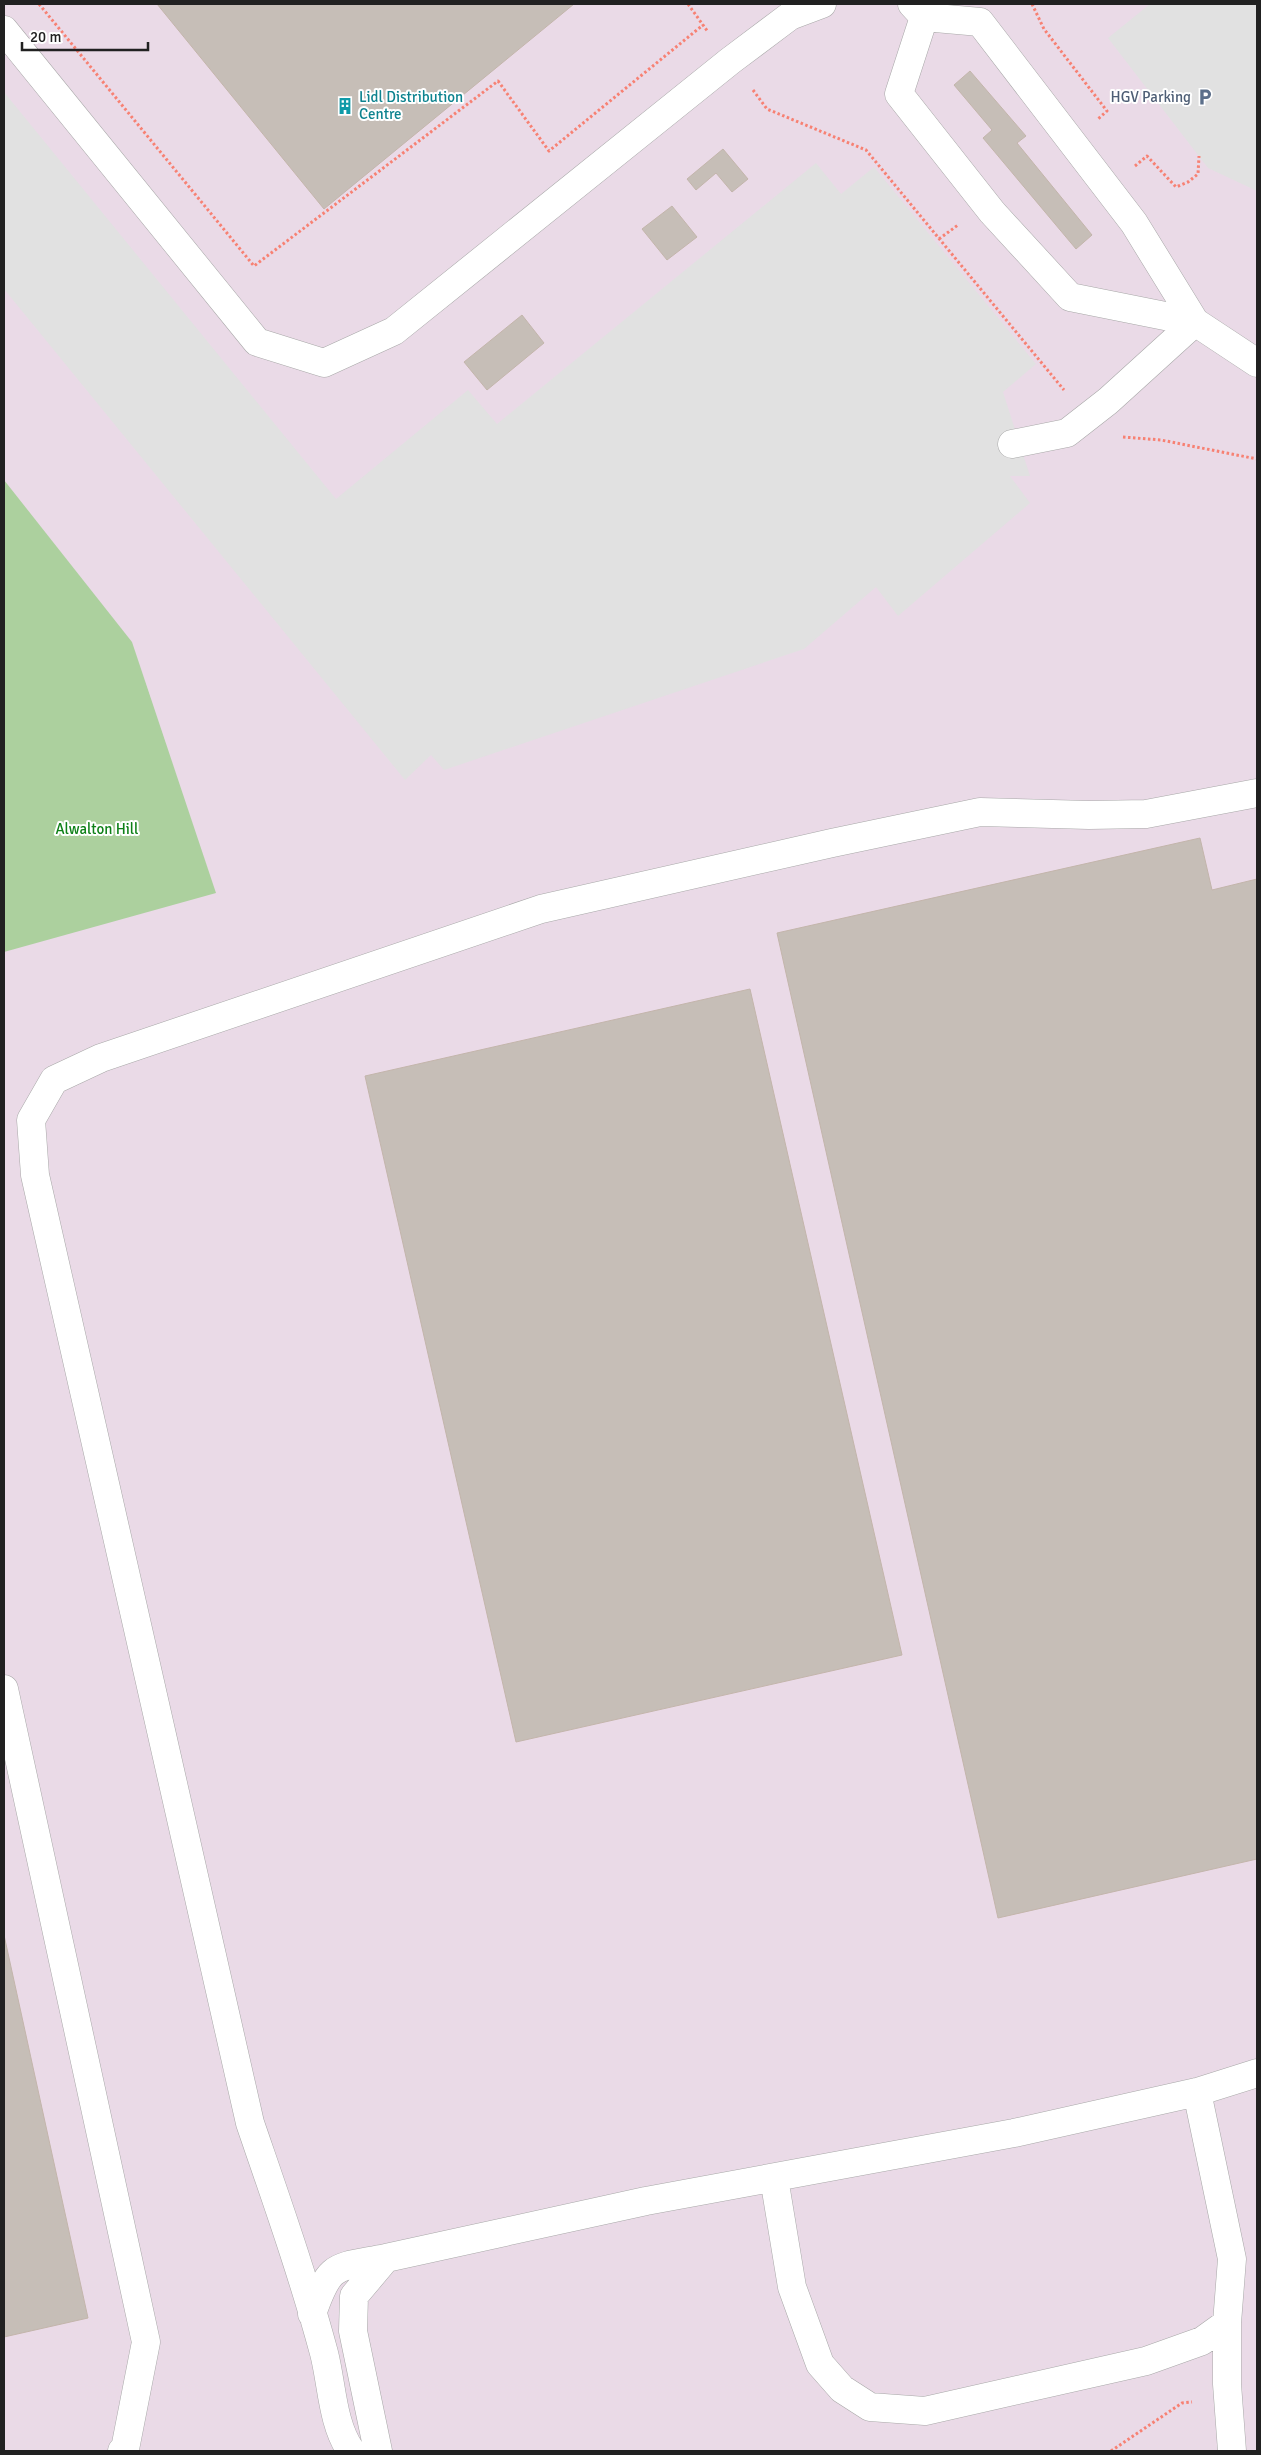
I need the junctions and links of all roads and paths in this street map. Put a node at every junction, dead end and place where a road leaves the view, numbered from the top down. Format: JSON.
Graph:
{"nodes":[{"id":1,"x":39,"y":4,"type":"edge"},
{"id":2,"x":688,"y":4,"type":"edge"},
{"id":3,"x":822,"y":4,"type":"edge"},
{"id":4,"x":918,"y":10,"type":"edge"},
{"id":5,"x":703,"y":25,"type":"junction"},
{"id":6,"x":4,"y":30,"type":"edge"},
{"id":7,"x":730,"y":61,"type":"junction"},
{"id":8,"x":1195,"y":322,"type":"junction"},
{"id":9,"x":1257,"y":363,"type":"edge"},
{"id":10,"x":1085,"y":419,"type":"junction"},
{"id":11,"x":1012,"y":444,"type":"dead end"},
{"id":12,"x":1257,"y":459,"type":"edge"},
{"id":13,"x":1257,"y":793,"type":"edge"},
{"id":14,"x":4,"y":1689,"type":"edge"},
{"id":15,"x":1257,"y":2073,"type":"edge"},
{"id":16,"x":1197,"y":2092,"type":"junction"},
{"id":17,"x":774,"y":2178,"type":"junction"},
{"id":18,"x":386,"y":2258,"type":"junction"},
{"id":19,"x":312,"y":2314,"type":"junction"},
{"id":20,"x":1227,"y":2323,"type":"junction"},
{"id":21,"x":1182,"y":2403,"type":"dead end"},
{"id":22,"x":122,"y":2451,"type":"edge"},
{"id":23,"x":351,"y":2451,"type":"edge"},
{"id":24,"x":378,"y":2451,"type":"edge"},
{"id":25,"x":1111,"y":2451,"type":"edge"},
{"id":26,"x":1232,"y":2451,"type":"edge"}],
"edges":[{"from":1,"to":5,"type":"path"},
{"from":2,"to":5,"type":"path"},
{"from":3,"to":7,"type":"lane"},
{"from":4,"to":8,"type":"lane"},
{"from":4,"to":8,"type":"lane"},
{"from":5,"to":7,"type":"path"},
{"from":6,"to":7,"type":"lane"},
{"from":7,"to":10,"type":"path"},
{"from":8,"to":9,"type":"lane"},
{"from":8,"to":10,"type":"lane"},
{"from":10,"to":11,"type":"lane"},
{"from":10,"to":12,"type":"path"},
{"from":13,"to":19,"type":"lane"},
{"from":14,"to":22,"type":"lane"},
{"from":15,"to":16,"type":"lane"},
{"from":16,"to":17,"type":"lane"},
{"from":16,"to":20,"type":"lane"},
{"from":17,"to":18,"type":"lane"},
{"from":17,"to":20,"type":"lane"},
{"from":18,"to":19,"type":"lane"},
{"from":18,"to":24,"type":"lane"},
{"from":19,"to":23,"type":"lane"},
{"from":20,"to":26,"type":"lane"},
{"from":21,"to":25,"type":"path"}]}
